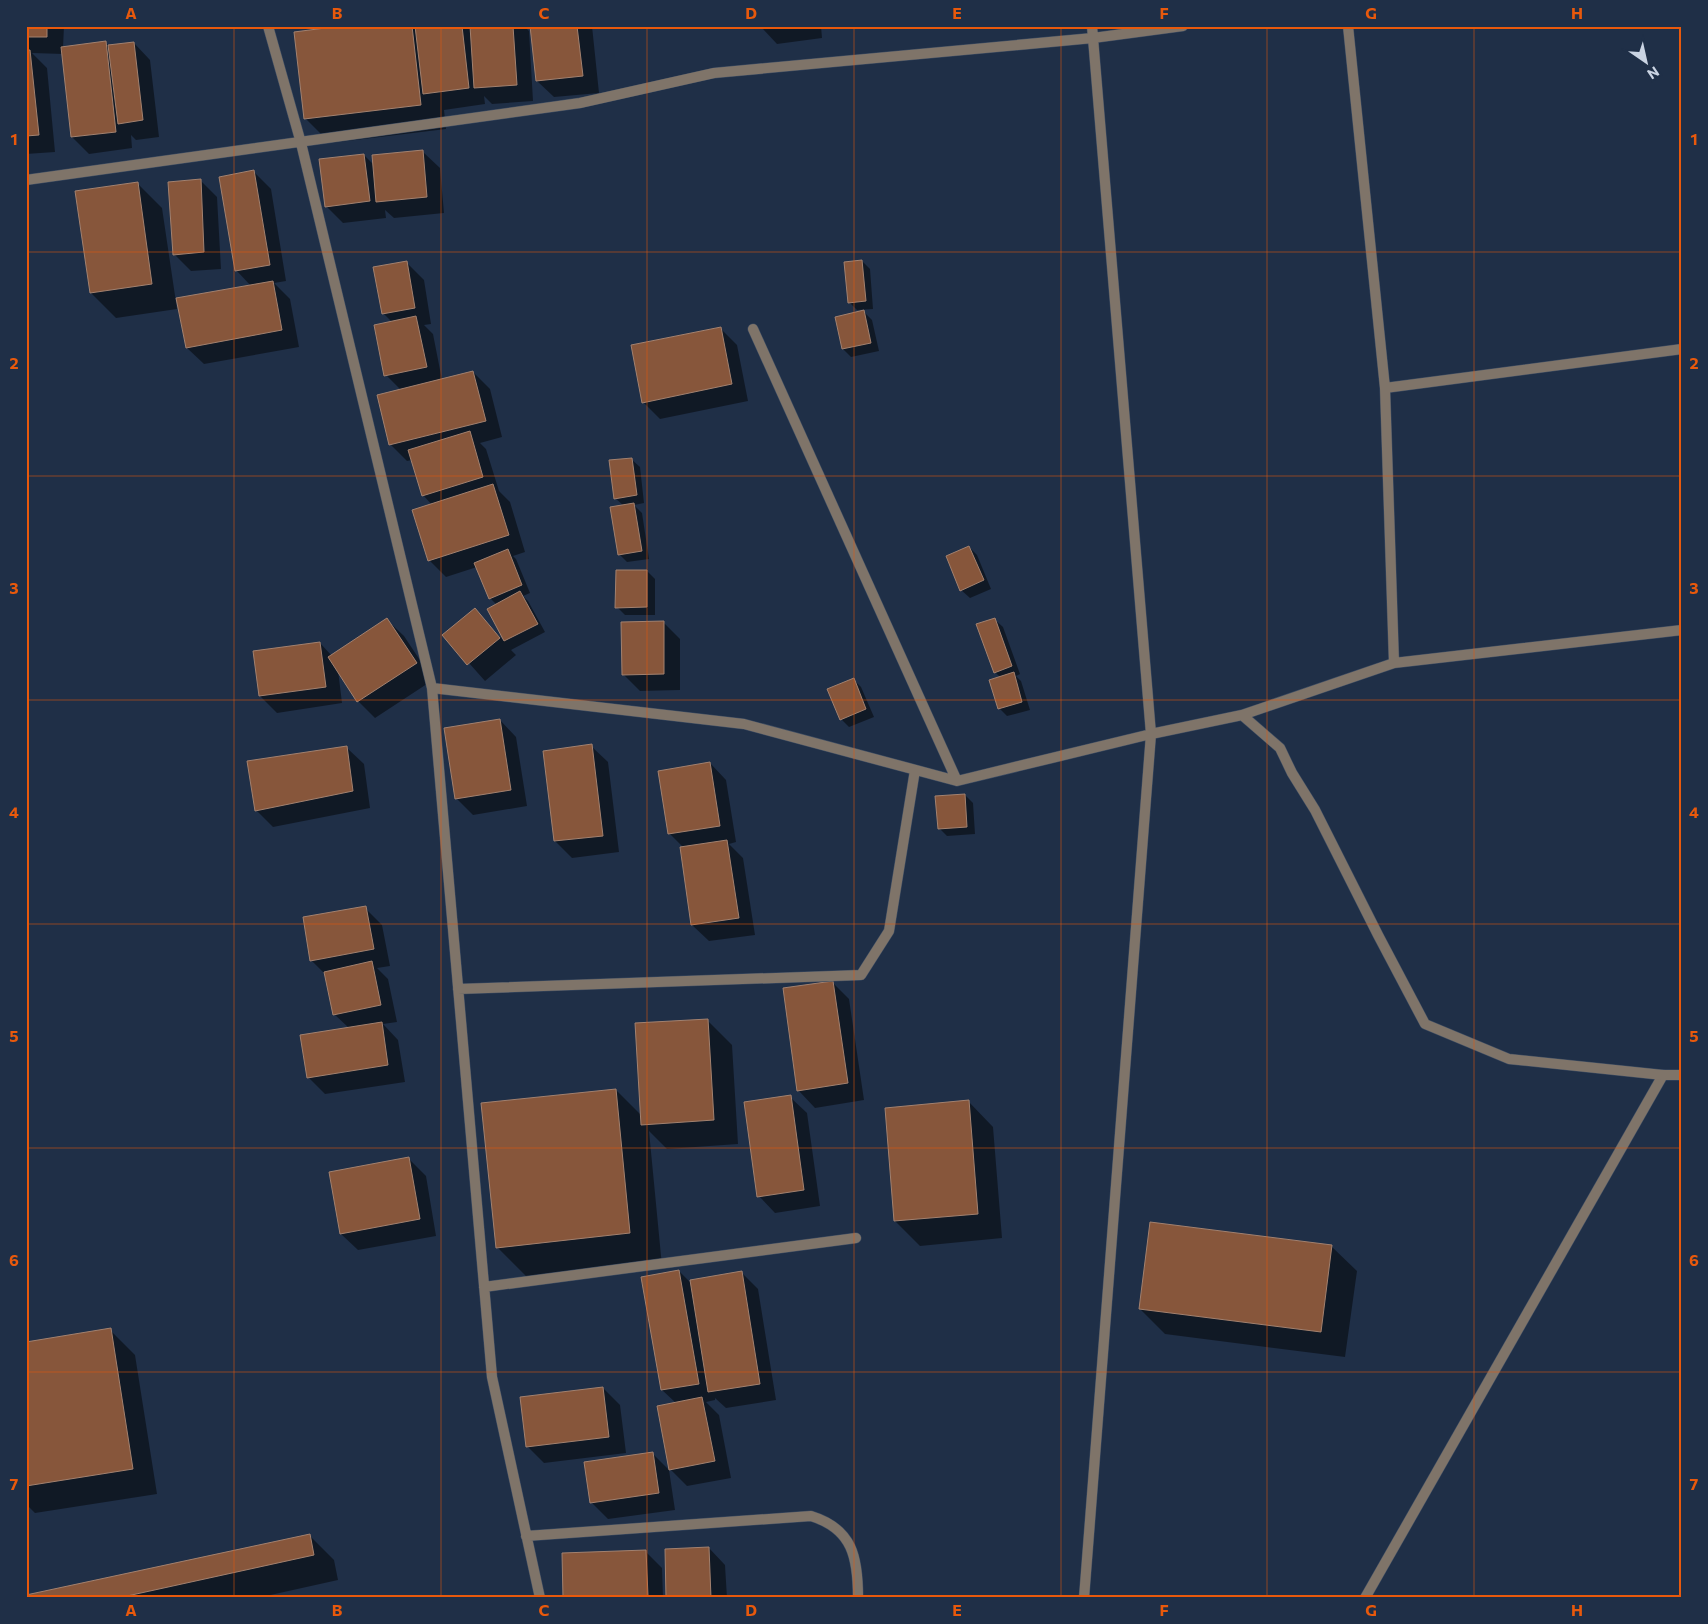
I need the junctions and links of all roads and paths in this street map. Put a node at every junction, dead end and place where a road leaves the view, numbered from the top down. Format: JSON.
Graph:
{"nodes":[{"id":1,"x":268,"y":26,"type":"edge"},
{"id":2,"x":1092,"y":26,"type":"edge"},
{"id":3,"x":1183,"y":26,"type":"edge"},
{"id":4,"x":1348,"y":26,"type":"edge"},
{"id":5,"x":1094,"y":38,"type":"junction"},
{"id":6,"x":301,"y":143,"type":"junction"},
{"id":7,"x":26,"y":180,"type":"edge"},
{"id":8,"x":753,"y":329,"type":"dead end"},
{"id":9,"x":1682,"y":349,"type":"edge"},
{"id":10,"x":1385,"y":388,"type":"junction"},
{"id":11,"x":1682,"y":630,"type":"edge"},
{"id":12,"x":1394,"y":663,"type":"junction"},
{"id":13,"x":432,"y":688,"type":"junction"},
{"id":14,"x":1242,"y":715,"type":"junction"},
{"id":15,"x":1151,"y":734,"type":"junction"},
{"id":16,"x":915,"y":770,"type":"junction"},
{"id":17,"x":957,"y":781,"type":"junction"},
{"id":18,"x":458,"y":989,"type":"junction"},
{"id":19,"x":1682,"y":1075,"type":"edge"},
{"id":20,"x":1663,"y":1076,"type":"junction"},
{"id":21,"x":856,"y":1238,"type":"dead end"},
{"id":22,"x":484,"y":1287,"type":"junction"},
{"id":23,"x":526,"y":1536,"type":"junction"},
{"id":24,"x":540,"y":1598,"type":"edge"},
{"id":25,"x":858,"y":1598,"type":"edge"},
{"id":26,"x":1084,"y":1598,"type":"edge"},
{"id":27,"x":1365,"y":1598,"type":"edge"}],
"edges":[{"from":1,"to":6,"type":"street"},
{"from":2,"to":5,"type":"street"},
{"from":3,"to":5,"type":"street"},
{"from":4,"to":10,"type":"street"},
{"from":5,"to":6,"type":"street"},
{"from":5,"to":15,"type":"street"},
{"from":6,"to":7,"type":"street"},
{"from":6,"to":13,"type":"street"},
{"from":8,"to":17,"type":"street"},
{"from":9,"to":10,"type":"street"},
{"from":10,"to":12,"type":"street"},
{"from":11,"to":12,"type":"street"},
{"from":12,"to":14,"type":"street"},
{"from":13,"to":16,"type":"street"},
{"from":13,"to":18,"type":"street"},
{"from":14,"to":15,"type":"street"},
{"from":14,"to":20,"type":"street"},
{"from":15,"to":17,"type":"street"},
{"from":15,"to":26,"type":"street"},
{"from":16,"to":17,"type":"street"},
{"from":16,"to":18,"type":"street"},
{"from":18,"to":22,"type":"street"},
{"from":19,"to":20,"type":"street"},
{"from":20,"to":27,"type":"street"},
{"from":21,"to":22,"type":"street"},
{"from":22,"to":23,"type":"street"},
{"from":23,"to":24,"type":"street"},
{"from":23,"to":25,"type":"street"}]}
